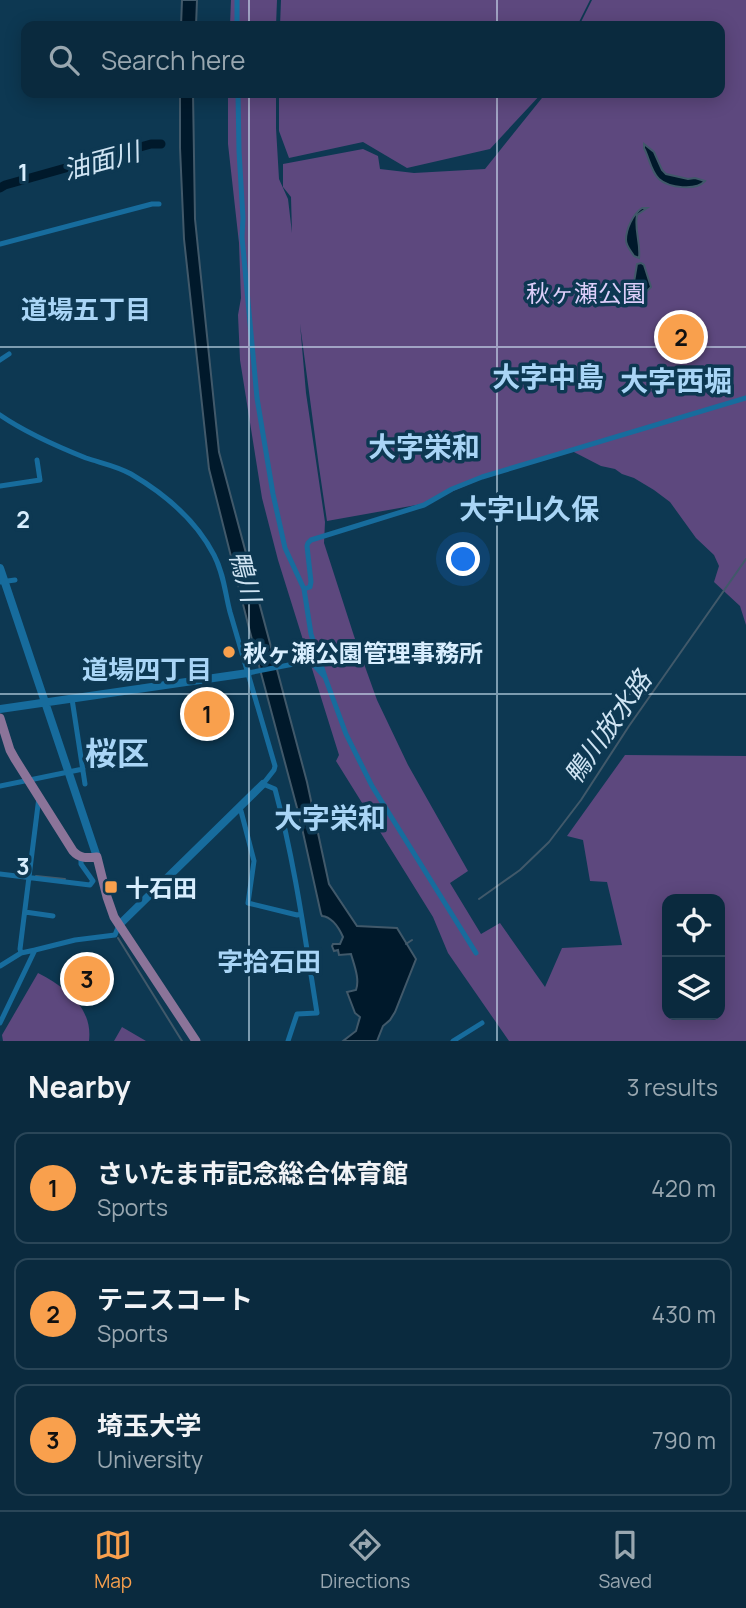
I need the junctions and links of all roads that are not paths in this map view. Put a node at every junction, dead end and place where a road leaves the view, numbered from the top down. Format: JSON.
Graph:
{"nodes":[{"id":1,"x":237,"y":0,"type":"edge"},
{"id":2,"x":237,"y":21,"type":"edge"},
{"id":3,"x":238,"y":98,"type":"edge"},
{"id":4,"x":159,"y":204,"type":"dead end"},
{"id":5,"x":0,"y":244,"type":"edge"},
{"id":6,"x":9,"y":354,"type":"dead end"},
{"id":7,"x":0,"y":360,"type":"edge"},
{"id":8,"x":746,"y":398,"type":"edge"},
{"id":9,"x":0,"y":415,"type":"edge"},
{"id":10,"x":37,"y":460,"type":"dead end"},
{"id":11,"x":0,"y":486,"type":"edge"},
{"id":12,"x":0,"y":568,"type":"edge"},
{"id":13,"x":15,"y":580,"type":"dead end"},
{"id":14,"x":2,"y":582,"type":"edge"},
{"id":15,"x":304,"y":589,"type":"junction"},
{"id":16,"x":249,"y":672,"type":"junction"},
{"id":17,"x":325,"y":677,"type":"junction"},
{"id":18,"x":72,"y":699,"type":"junction"},
{"id":19,"x":45,"y":703,"type":"junction"},
{"id":20,"x":0,"y":709,"type":"edge"},
{"id":21,"x":0,"y":719,"type":"edge"},
{"id":22,"x":83,"y":769,"type":"junction"},
{"id":23,"x":69,"y":771,"type":"junction"},
{"id":24,"x":28,"y":780,"type":"junction"},
{"id":25,"x":85,"y":784,"type":"dead end"},
{"id":26,"x":262,"y":785,"type":"junction"},
{"id":27,"x":0,"y":786,"type":"edge"},
{"id":28,"x":39,"y":796,"type":"junction"},
{"id":29,"x":239,"y":808,"type":"junction"},
{"id":30,"x":81,"y":857,"type":"junction"},
{"id":31,"x":97,"y":857,"type":"junction"},
{"id":32,"x":0,"y":874,"type":"edge"},
{"id":33,"x":29,"y":878,"type":"junction"},
{"id":34,"x":25,"y":912,"type":"junction"},
{"id":35,"x":301,"y":914,"type":"junction"},
{"id":36,"x":53,"y":916,"type":"dead end"},
{"id":37,"x":119,"y":925,"type":"junction"},
{"id":38,"x":36,"y":950,"type":"junction"},
{"id":39,"x":22,"y":953,"type":"junction"},
{"id":40,"x":476,"y":953,"type":"dead end"},
{"id":41,"x":0,"y":966,"type":"edge"},
{"id":42,"x":0,"y":1023,"type":"edge"},
{"id":43,"x":482,"y":1023,"type":"dead end"},
{"id":44,"x":196,"y":1041,"type":"edge"},
{"id":45,"x":288,"y":1041,"type":"edge"},
{"id":46,"x":453,"y":1041,"type":"edge"}],
"edges":[{"from":1,"to":2,"type":"street"},
{"from":3,"to":15,"type":"street"},
{"from":4,"to":5,"type":"street"},
{"from":6,"to":7,"type":"street"},
{"from":8,"to":15,"type":"street"},
{"from":9,"to":16,"type":"street"},
{"from":10,"to":11,"type":"street"},
{"from":12,"to":14,"type":"street"},
{"from":13,"to":14,"type":"street"},
{"from":14,"to":19,"type":"street"},
{"from":15,"to":17,"type":"street"},
{"from":16,"to":17,"type":"street"},
{"from":16,"to":18,"type":"street"},
{"from":16,"to":26,"type":"street"},
{"from":17,"to":40,"type":"street"},
{"from":18,"to":19,"type":"street"},
{"from":18,"to":22,"type":"street"},
{"from":19,"to":20,"type":"street"},
{"from":19,"to":23,"type":"street"},
{"from":21,"to":24,"type":"main road"},
{"from":22,"to":23,"type":"street"},
{"from":22,"to":25,"type":"street"},
{"from":23,"to":24,"type":"street"},
{"from":23,"to":31,"type":"street"},
{"from":24,"to":27,"type":"street"},
{"from":24,"to":28,"type":"main road"},
{"from":26,"to":29,"type":"street"},
{"from":26,"to":35,"type":"street"},
{"from":28,"to":30,"type":"main road"},
{"from":28,"to":33,"type":"street"},
{"from":29,"to":35,"type":"street"},
{"from":29,"to":37,"type":"street"},
{"from":30,"to":31,"type":"main road"},
{"from":30,"to":33,"type":"street"},
{"from":31,"to":37,"type":"main road"},
{"from":32,"to":33,"type":"street"},
{"from":33,"to":34,"type":"street"},
{"from":34,"to":36,"type":"street"},
{"from":34,"to":39,"type":"street"},
{"from":35,"to":45,"type":"street"},
{"from":37,"to":38,"type":"street"},
{"from":37,"to":44,"type":"main road"},
{"from":38,"to":39,"type":"street"},
{"from":38,"to":42,"type":"street"},
{"from":39,"to":41,"type":"street"},
{"from":43,"to":46,"type":"street"}]}
